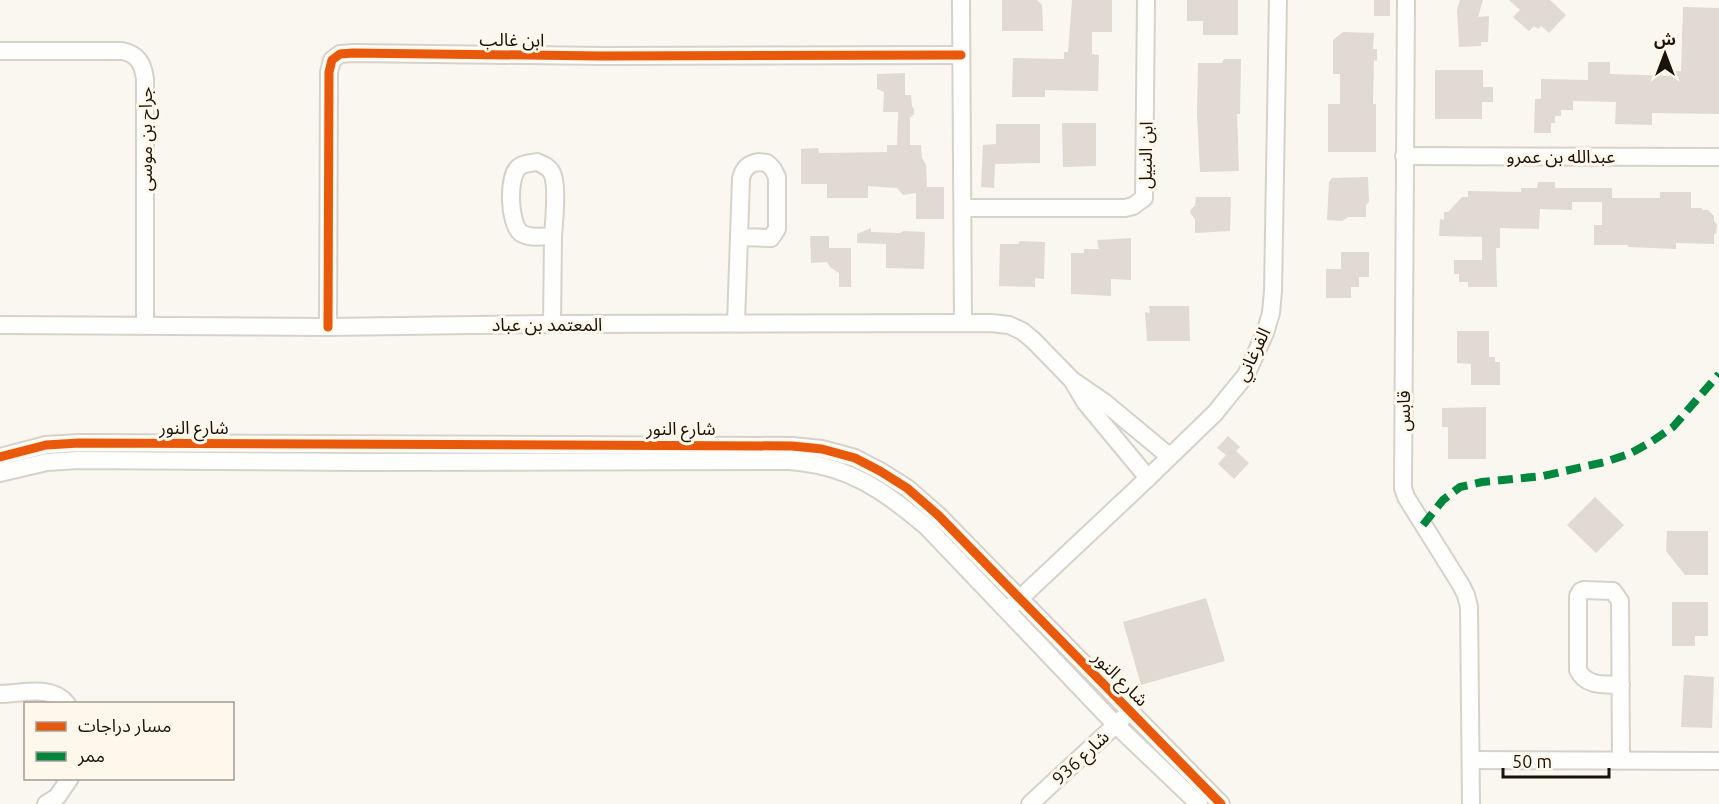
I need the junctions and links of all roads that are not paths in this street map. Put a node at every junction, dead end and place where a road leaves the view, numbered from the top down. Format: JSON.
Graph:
{"nodes":[{"id":1,"x":961,"y":0,"type":"edge"},
{"id":2,"x":1146,"y":0,"type":"edge"},
{"id":3,"x":1278,"y":0,"type":"edge"},
{"id":4,"x":1406,"y":0,"type":"edge"},
{"id":5,"x":0,"y":51,"type":"edge"},
{"id":6,"x":961,"y":55,"type":"junction"},
{"id":7,"x":1404,"y":156,"type":"junction"},
{"id":8,"x":1719,"y":157,"type":"edge"},
{"id":9,"x":963,"y":208,"type":"junction"},
{"id":10,"x":554,"y":236,"type":"dead end"},
{"id":11,"x":739,"y":237,"type":"dead end"},
{"id":12,"x":736,"y":323,"type":"junction"},
{"id":13,"x":963,"y":323,"type":"junction"},
{"id":14,"x":552,"y":324,"type":"junction"},
{"id":15,"x":0,"y":325,"type":"edge"},
{"id":16,"x":145,"y":325,"type":"junction"},
{"id":17,"x":328,"y":327,"type":"junction"},
{"id":18,"x":1072,"y":380,"type":"junction"},
{"id":19,"x":494,"y":444,"type":"junction"},
{"id":20,"x":1169,"y":456,"type":"junction"},
{"id":21,"x":0,"y":457,"type":"edge"},
{"id":22,"x":494,"y":462,"type":"junction"},
{"id":23,"x":0,"y":473,"type":"edge"},
{"id":24,"x":1148,"y":478,"type":"junction"},
{"id":25,"x":1019,"y":598,"type":"junction"},
{"id":26,"x":1007,"y":611,"type":"junction"},
{"id":27,"x":1621,"y":685,"type":"junction"},
{"id":28,"x":4,"y":694,"type":"edge"},
{"id":29,"x":52,"y":702,"type":"edge"},
{"id":30,"x":66,"y":702,"type":"edge"},
{"id":31,"x":1131,"y":711,"type":"junction"},
{"id":32,"x":1115,"y":724,"type":"junction"},
{"id":33,"x":1471,"y":760,"type":"junction"},
{"id":34,"x":1621,"y":760,"type":"junction"},
{"id":35,"x":1719,"y":761,"type":"edge"},
{"id":36,"x":69,"y":780,"type":"edge"},
{"id":37,"x":71,"y":780,"type":"edge"},
{"id":38,"x":46,"y":804,"type":"edge"},
{"id":39,"x":63,"y":804,"type":"edge"},
{"id":40,"x":1030,"y":804,"type":"edge"},
{"id":41,"x":1199,"y":804,"type":"edge"},
{"id":42,"x":1221,"y":804,"type":"edge"},
{"id":43,"x":1471,"y":804,"type":"edge"}],
"edges":[{"from":1,"to":6,"type":"street"},
{"from":2,"to":9,"type":"street","name":"ابن النبيل"},
{"from":3,"to":20,"type":"street","name":"الفرغاني"},
{"from":4,"to":7,"type":"street","name":"قابس"},
{"from":5,"to":16,"type":"street","name":"جراح بن موسى"},
{"from":6,"to":9,"type":"street"},
{"from":6,"to":17,"type":"street","name":"ابن غالب"},
{"from":7,"to":8,"type":"street","name":"عبدالله بن عمرو"},
{"from":7,"to":33,"type":"street","name":"قابس"},
{"from":9,"to":13,"type":"street"},
{"from":10,"to":14,"type":"street"},
{"from":11,"to":12,"type":"street"},
{"from":12,"to":13,"type":"street","name":"المعتمد بن عباد"},
{"from":12,"to":14,"type":"street","name":"المعتمد بن عباد"},
{"from":13,"to":18,"type":"street","name":"المعتمد بن عباد"},
{"from":14,"to":17,"type":"street","name":"المعتمد بن عباد"},
{"from":15,"to":16,"type":"street","name":"المعتمد بن عباد"},
{"from":16,"to":17,"type":"street","name":"المعتمد بن عباد"},
{"from":18,"to":20,"type":"street","name":"المعتمد بن عباد"},
{"from":18,"to":24,"type":"street","name":"المعتمد بن عباد"},
{"from":19,"to":21,"type":"street","name":"شارع النور"},
{"from":19,"to":22,"type":"street"},
{"from":19,"to":25,"type":"street","name":"شارع النور"},
{"from":20,"to":24,"type":"street","name":"الفرغاني"},
{"from":22,"to":23,"type":"street","name":"شارع النور"},
{"from":22,"to":26,"type":"street","name":"شارع النور"},
{"from":24,"to":25,"type":"street","name":"الفرغاني"},
{"from":25,"to":26,"type":"street","name":"الفرغاني"},
{"from":25,"to":31,"type":"street","name":"شارع النور"},
{"from":26,"to":32,"type":"street","name":"شارع النور"},
{"from":27,"to":27,"type":"street"},
{"from":27,"to":34,"type":"street"},
{"from":28,"to":29,"type":"street"},
{"from":28,"to":30,"type":"street"},
{"from":31,"to":32,"type":"street","name":"شارع 936"},
{"from":31,"to":42,"type":"street","name":"شارع النور"},
{"from":32,"to":40,"type":"street","name":"شارع 936"},
{"from":32,"to":41,"type":"street","name":"شارع النور"},
{"from":33,"to":34,"type":"street"},
{"from":33,"to":43,"type":"street","name":"قابس"},
{"from":34,"to":35,"type":"street"},
{"from":36,"to":38,"type":"street"},
{"from":37,"to":39,"type":"street"}]}
